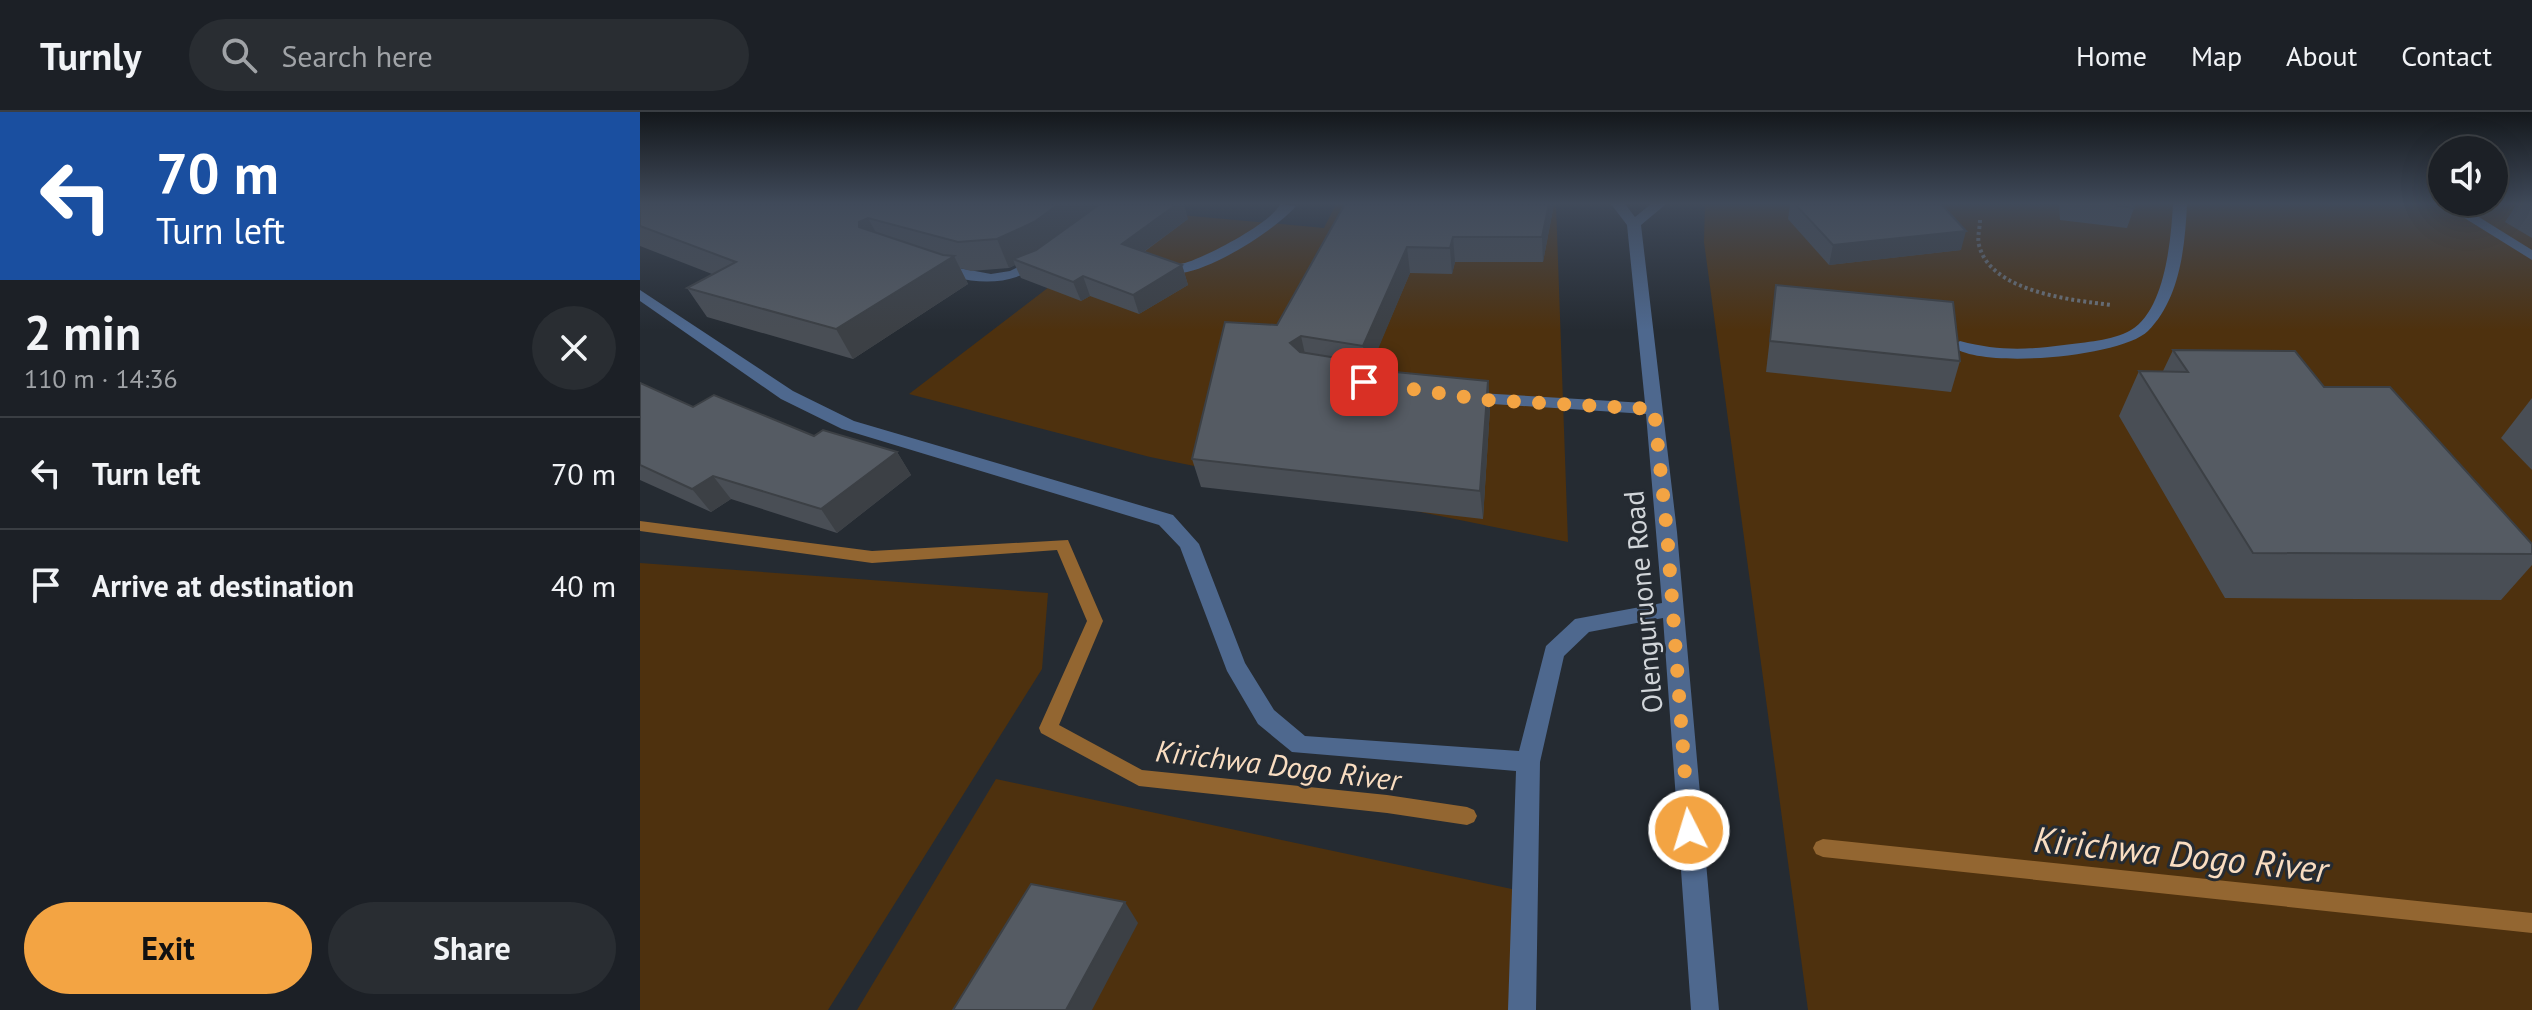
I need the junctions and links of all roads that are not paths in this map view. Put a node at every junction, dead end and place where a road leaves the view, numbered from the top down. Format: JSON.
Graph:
{"nodes":[{"id":1,"x":1230,"y":246,"type":"edge"},
{"id":2,"x":1636,"y":246,"type":"edge"},
{"id":3,"x":2174,"y":246,"type":"edge"},
{"id":4,"x":1061,"y":247,"type":"edge"},
{"id":5,"x":924,"y":265,"type":"edge"},
{"id":6,"x":1148,"y":265,"type":"edge"},
{"id":7,"x":640,"y":294,"type":"edge"},
{"id":8,"x":1960,"y":346,"type":"edge"},
{"id":9,"x":1447,"y":395,"type":"edge"},
{"id":10,"x":1654,"y":409,"type":"junction"},
{"id":11,"x":1671,"y":609,"type":"junction"},
{"id":12,"x":1528,"y":762,"type":"junction"},
{"id":13,"x":1522,"y":1010,"type":"edge"},
{"id":14,"x":1705,"y":1010,"type":"edge"}],
"edges":[{"from":1,"to":6,"type":"street"},
{"from":2,"to":10,"type":"street","name":"Olenguruone Road"},
{"from":3,"to":8,"type":"street"},
{"from":4,"to":5,"type":"street"},
{"from":7,"to":12,"type":"street"},
{"from":9,"to":10,"type":"street"},
{"from":10,"to":11,"type":"street","name":"Olenguruone Road"},
{"from":11,"to":12,"type":"street"},
{"from":11,"to":14,"type":"street","name":"Olenguruone Road"},
{"from":12,"to":13,"type":"street"}]}
